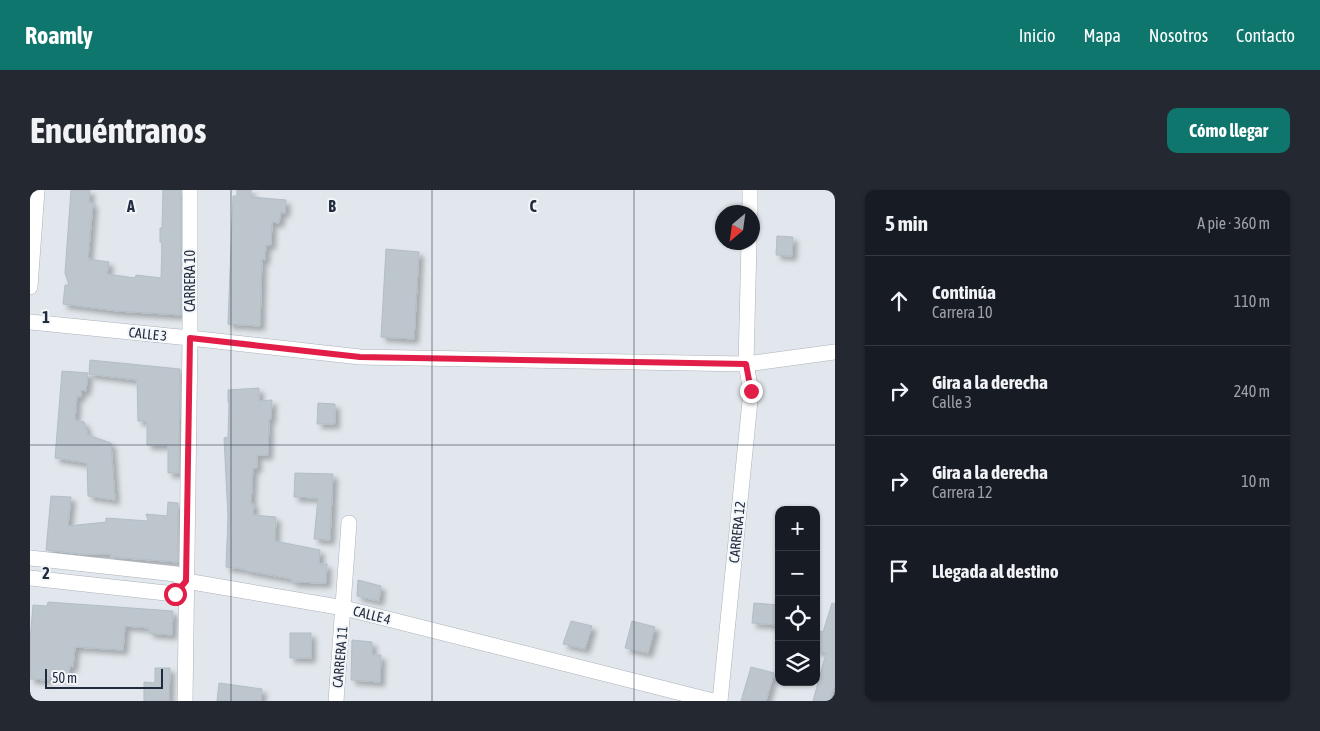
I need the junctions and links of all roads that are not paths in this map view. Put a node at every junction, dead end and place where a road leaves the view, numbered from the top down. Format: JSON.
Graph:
{"nodes":[{"id":1,"x":37,"y":190,"type":"edge"},
{"id":2,"x":190,"y":190,"type":"edge"},
{"id":3,"x":750,"y":190,"type":"edge"},
{"id":4,"x":750,"y":205,"type":"edge"},
{"id":5,"x":749,"y":250,"type":"edge"},
{"id":6,"x":30,"y":287,"type":"edge"},
{"id":7,"x":30,"y":322,"type":"edge"},
{"id":8,"x":190,"y":338,"type":"junction"},
{"id":9,"x":835,"y":352,"type":"edge"},
{"id":10,"x":746,"y":364,"type":"junction"},
{"id":11,"x":349,"y":523,"type":"dead end"},
{"id":12,"x":30,"y":558,"type":"edge"},
{"id":13,"x":30,"y":578,"type":"edge"},
{"id":14,"x":186,"y":581,"type":"junction"},
{"id":15,"x":344,"y":608,"type":"junction"},
{"id":16,"x":184,"y":701,"type":"edge"},
{"id":17,"x":336,"y":701,"type":"edge"},
{"id":18,"x":713,"y":701,"type":"edge"},
{"id":19,"x":720,"y":701,"type":"edge"}],
"edges":[{"from":1,"to":6,"type":"street"},
{"from":2,"to":8,"type":"street","name":"CARRERA 10"},
{"from":3,"to":4,"type":"street"},
{"from":5,"to":10,"type":"street","name":"CARRERA 12"},
{"from":7,"to":8,"type":"street","name":"CALLE 3"},
{"from":8,"to":10,"type":"street","name":"CALLE 3"},
{"from":8,"to":14,"type":"street","name":"CARRERA 10"},
{"from":9,"to":10,"type":"street","name":"CALLE 3"},
{"from":10,"to":19,"type":"street","name":"CARRERA 12"},
{"from":11,"to":15,"type":"street","name":"CARRERA 11"},
{"from":12,"to":14,"type":"street","name":"CALLE 4"},
{"from":13,"to":14,"type":"street"},
{"from":14,"to":15,"type":"street","name":"CALLE 4"},
{"from":14,"to":16,"type":"street","name":"CARRERA 10"},
{"from":15,"to":17,"type":"street","name":"CARRERA 11"},
{"from":15,"to":18,"type":"street","name":"CALLE 4"}]}
